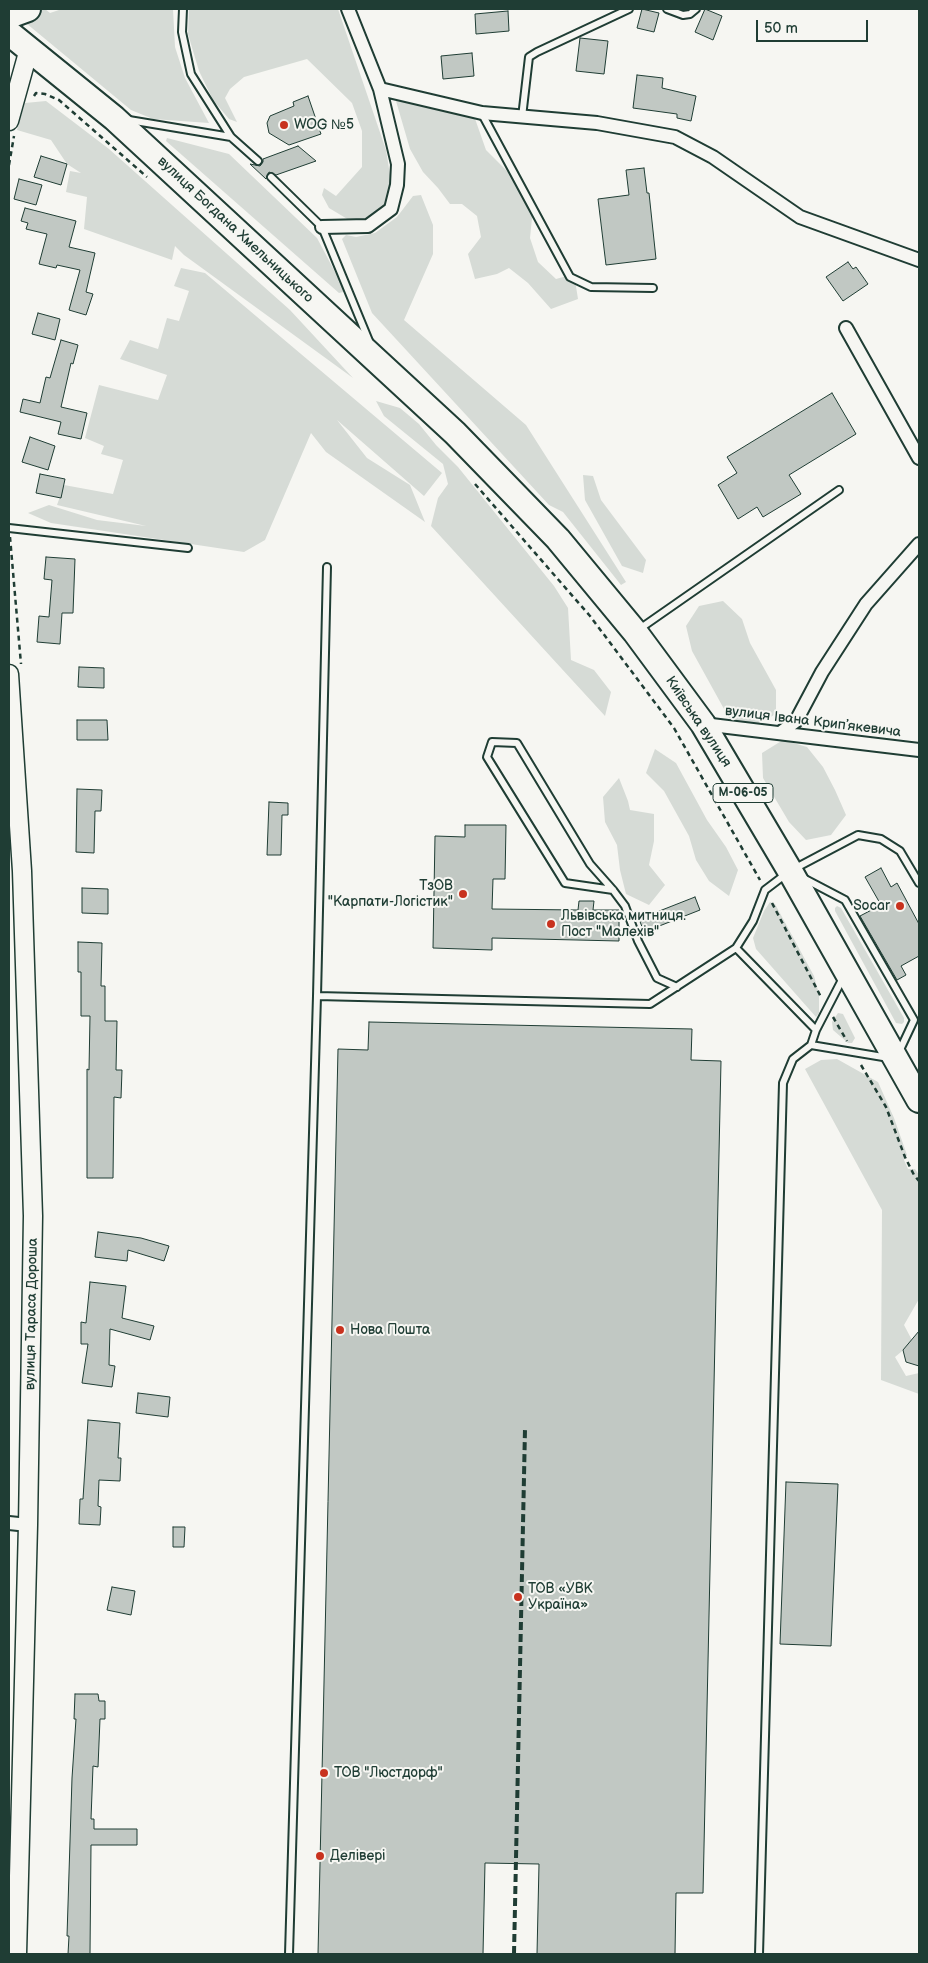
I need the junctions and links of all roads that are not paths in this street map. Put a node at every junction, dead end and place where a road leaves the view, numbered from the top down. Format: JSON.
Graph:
{"nodes":[{"id":1,"x":28,"y":9,"type":"edge"},
{"id":2,"x":183,"y":9,"type":"edge"},
{"id":3,"x":348,"y":9,"type":"edge"},
{"id":4,"x":629,"y":9,"type":"edge"},
{"id":5,"x":667,"y":9,"type":"edge"},
{"id":6,"x":696,"y":9,"type":"edge"},
{"id":7,"x":9,"y":16,"type":"edge"},
{"id":8,"x":9,"y":33,"type":"edge"},
{"id":9,"x":29,"y":49,"type":"junction"},
{"id":10,"x":380,"y":89,"type":"junction"},
{"id":11,"x":482,"y":113,"type":"junction"},
{"id":12,"x":522,"y":117,"type":"junction"},
{"id":13,"x":114,"y":118,"type":"junction"},
{"id":14,"x":9,"y":121,"type":"edge"},
{"id":15,"x":231,"y":137,"type":"junction"},
{"id":16,"x":258,"y":161,"type":"dead end"},
{"id":17,"x":271,"y":177,"type":"dead end"},
{"id":18,"x":322,"y":227,"type":"junction"},
{"id":19,"x":919,"y":260,"type":"edge"},
{"id":20,"x":653,"y":288,"type":"dead end"},
{"id":21,"x":846,"y":328,"type":"dead end"},
{"id":22,"x":378,"y":360,"type":"junction"},
{"id":23,"x":455,"y":433,"type":"joint"},
{"id":24,"x":919,"y":458,"type":"edge"},
{"id":25,"x":839,"y":490,"type":"dead end"},
{"id":26,"x":9,"y":528,"type":"edge"},
{"id":27,"x":919,"y":544,"type":"edge"},
{"id":28,"x":188,"y":548,"type":"dead end"},
{"id":29,"x":327,"y":567,"type":"dead end"},
{"id":30,"x":635,"y":632,"type":"junction"},
{"id":31,"x":9,"y":674,"type":"edge"},
{"id":32,"x":703,"y":724,"type":"junction"},
{"id":33,"x":780,"y":733,"type":"junction"},
{"id":34,"x":919,"y":750,"type":"edge"},
{"id":35,"x":790,"y":871,"type":"junction"},
{"id":36,"x":919,"y":883,"type":"edge"},
{"id":37,"x":613,"y":890,"type":"junction"},
{"id":38,"x":736,"y":948,"type":"junction"},
{"id":39,"x":847,"y":971,"type":"junction"},
{"id":40,"x":677,"y":987,"type":"junction"},
{"id":41,"x":317,"y":996,"type":"junction"},
{"id":42,"x":917,"y":1018,"type":"edge"},
{"id":43,"x":816,"y":1030,"type":"junction"},
{"id":44,"x":812,"y":1045,"type":"junction"},
{"id":45,"x":896,"y":1059,"type":"junction"},
{"id":46,"x":916,"y":1089,"type":"edge"},
{"id":47,"x":9,"y":1523,"type":"edge"},
{"id":48,"x":28,"y":1525,"type":"junction"},
{"id":49,"x":17,"y":1954,"type":"edge"},
{"id":50,"x":289,"y":1954,"type":"edge"},
{"id":51,"x":759,"y":1954,"type":"edge"}],
"edges":[{"from":1,"to":7,"type":"highway"},
{"from":2,"to":15,"type":"lane"},
{"from":3,"to":10,"type":"street"},
{"from":4,"to":12,"type":"lane"},
{"from":5,"to":6,"type":"lane"},
{"from":8,"to":9,"type":"highway","name":"вулиця Богдана Хмельницького"},
{"from":9,"to":13,"type":"highway","name":"вулиця Богдана Хмельницького"},
{"from":9,"to":14,"type":"street"},
{"from":10,"to":11,"type":"street"},
{"from":10,"to":18,"type":"street"},
{"from":11,"to":12,"type":"street"},
{"from":11,"to":20,"type":"lane"},
{"from":12,"to":19,"type":"street"},
{"from":13,"to":15,"type":"lane"},
{"from":13,"to":22,"type":"highway","name":"вулиця Богдана Хмельницького"},
{"from":15,"to":16,"type":"lane"},
{"from":17,"to":18,"type":"lane"},
{"from":18,"to":22,"type":"lane"},
{"from":21,"to":24,"type":"street"},
{"from":22,"to":23,"type":"highway","name":"вулиця Богдана Хмельницького"},
{"from":23,"to":30,"type":"highway","name":"Київська вулиця","number":"М-06-05"},
{"from":25,"to":30,"type":"lane"},
{"from":26,"to":28,"type":"lane"},
{"from":27,"to":33,"type":"street"},
{"from":29,"to":41,"type":"lane"},
{"from":30,"to":32,"type":"highway","name":"Київська вулиця","number":"М-06-05"},
{"from":31,"to":48,"type":"street","name":"вулиця Тараса Дороша"},
{"from":32,"to":33,"type":"street","name":"вулиця Івана Крипʼякевича"},
{"from":32,"to":35,"type":"highway","name":"Київська вулиця","number":"М-06-05"},
{"from":33,"to":34,"type":"street","name":"вулиця Івана Крипʼякевича"},
{"from":35,"to":36,"type":"lane"},
{"from":35,"to":38,"type":"lane"},
{"from":35,"to":39,"type":"highway","name":"Київська вулиця","number":"М-06-05"},
{"from":35,"to":42,"type":"lane"},
{"from":37,"to":37,"type":"lane"},
{"from":37,"to":40,"type":"lane"},
{"from":38,"to":40,"type":"lane"},
{"from":38,"to":43,"type":"lane"},
{"from":39,"to":43,"type":"lane"},
{"from":39,"to":45,"type":"highway","name":"Київська вулиця","number":"М-06-05"},
{"from":40,"to":41,"type":"lane"},
{"from":41,"to":50,"type":"lane"},
{"from":42,"to":45,"type":"lane"},
{"from":43,"to":44,"type":"lane"},
{"from":44,"to":45,"type":"lane"},
{"from":44,"to":51,"type":"lane"},
{"from":45,"to":46,"type":"highway","name":"Київська вулиця","number":"М-06-05"},
{"from":47,"to":48,"type":"street"},
{"from":48,"to":49,"type":"street","name":"вулиця Тараса Дороша"}]}
